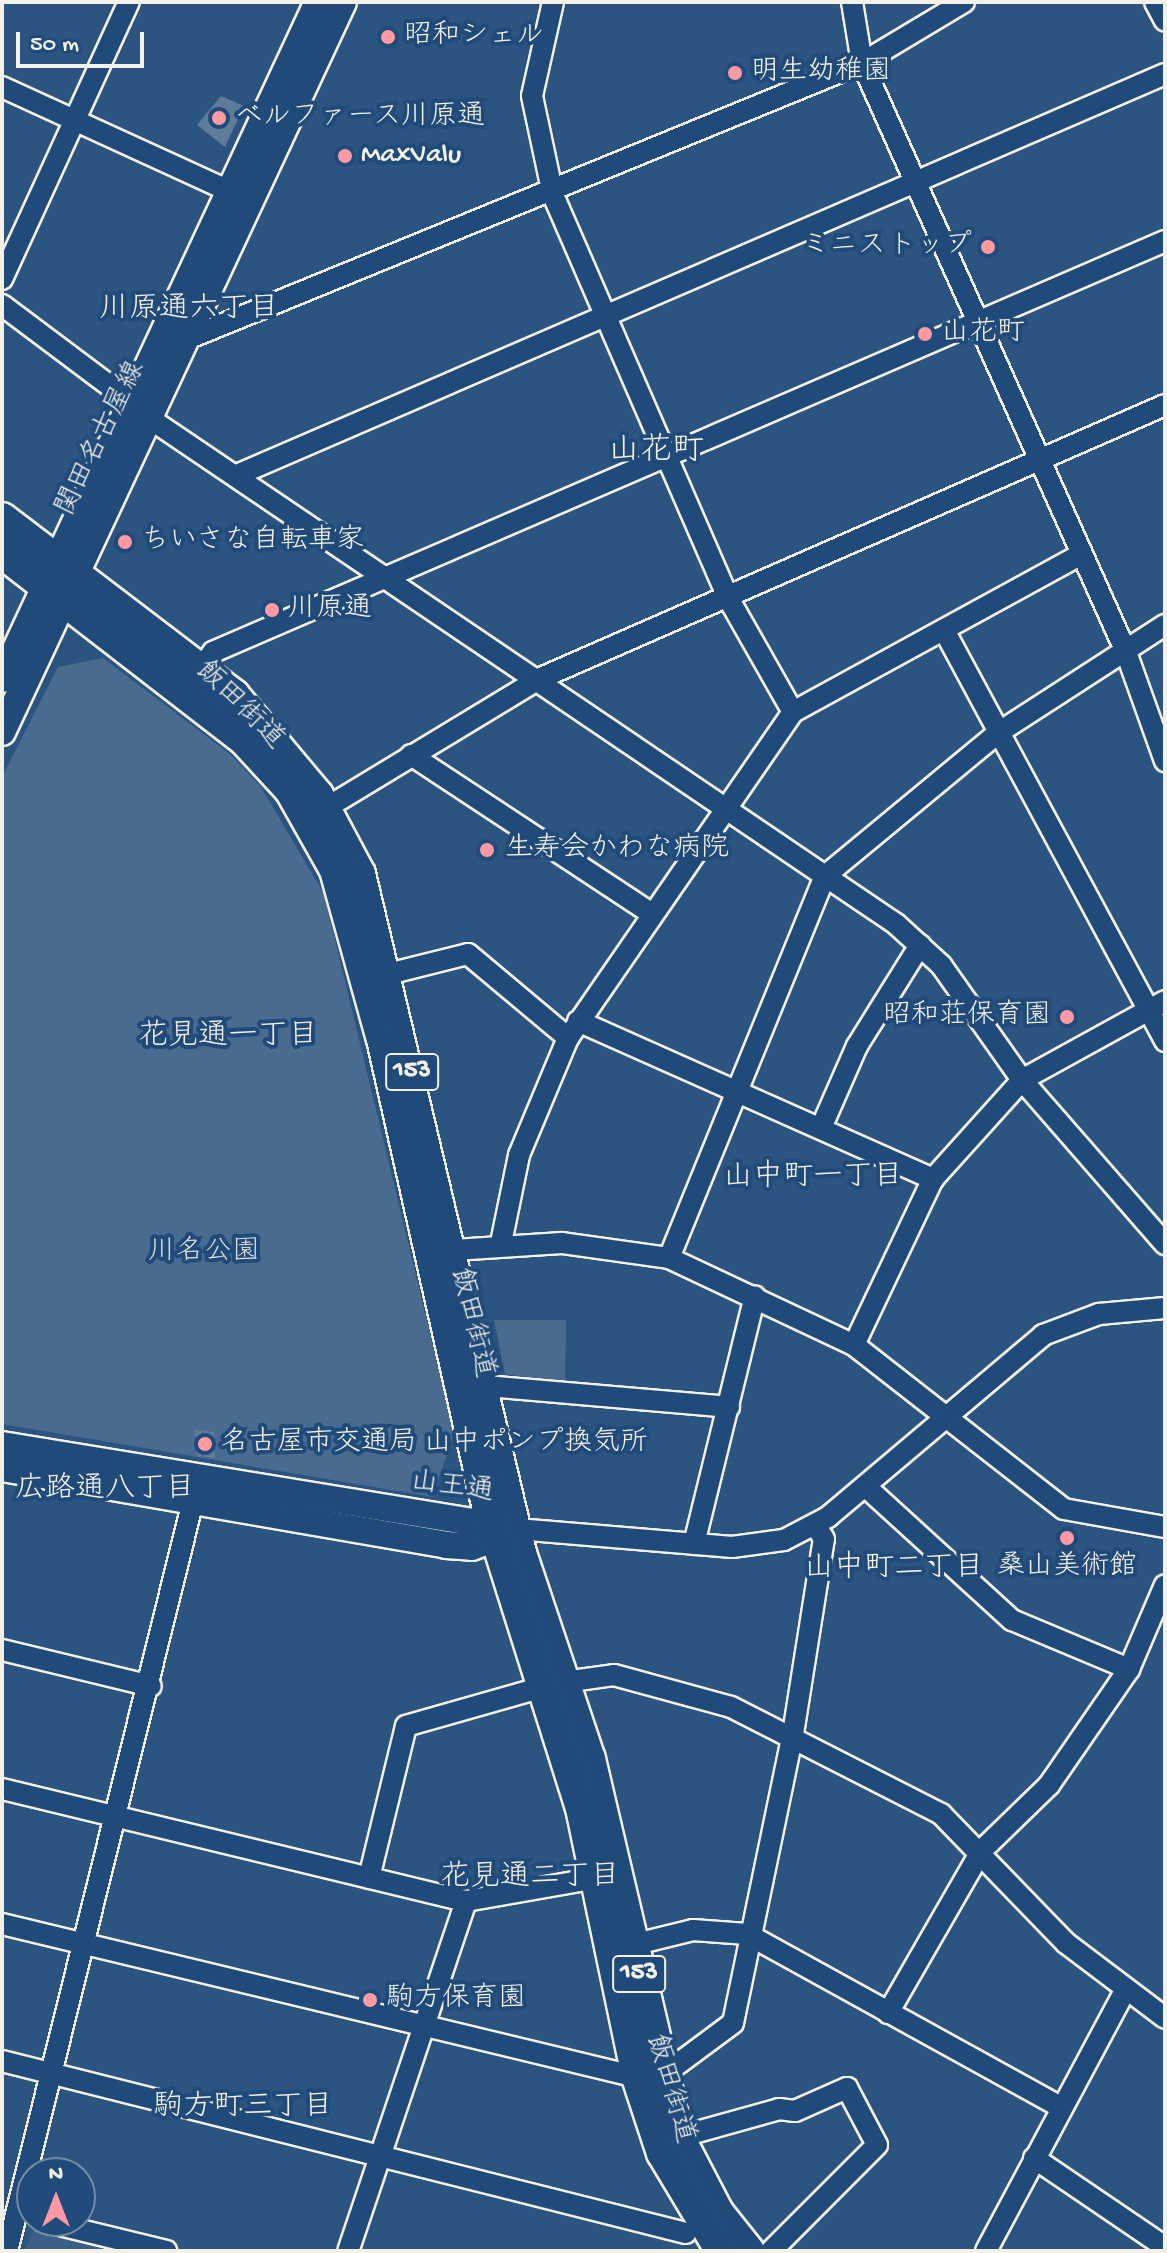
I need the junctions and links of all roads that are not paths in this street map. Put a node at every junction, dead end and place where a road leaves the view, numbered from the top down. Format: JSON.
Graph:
{"nodes":[{"id":1,"x":129,"y":2,"type":"edge"},
{"id":2,"x":318,"y":2,"type":"edge"},
{"id":3,"x":343,"y":2,"type":"edge"},
{"id":4,"x":553,"y":2,"type":"edge"},
{"id":5,"x":852,"y":2,"type":"edge"},
{"id":6,"x":964,"y":2,"type":"edge"},
{"id":7,"x":1155,"y":2,"type":"edge"},
{"id":8,"x":1165,"y":21,"type":"edge"},
{"id":9,"x":862,"y":63,"type":"junction"},
{"id":10,"x":1165,"y":74,"type":"edge"},
{"id":11,"x":2,"y":87,"type":"edge"},
{"id":12,"x":74,"y":121,"type":"junction"},
{"id":13,"x":914,"y":181,"type":"junction"},
{"id":14,"x":553,"y":195,"type":"junction"},
{"id":15,"x":240,"y":196,"type":"junction"},
{"id":16,"x":1161,"y":242,"type":"edge"},
{"id":17,"x":1165,"y":264,"type":"edge"},
{"id":18,"x":2,"y":279,"type":"edge"},
{"id":19,"x":2,"y":305,"type":"edge"},
{"id":20,"x":605,"y":315,"type":"junction"},
{"id":21,"x":977,"y":323,"type":"junction"},
{"id":22,"x":187,"y":339,"type":"junction"},
{"id":23,"x":1165,"y":405,"type":"edge"},
{"id":24,"x":138,"y":408,"type":"junction"},
{"id":25,"x":668,"y":455,"type":"junction"},
{"id":26,"x":1036,"y":462,"type":"junction"},
{"id":27,"x":237,"y":475,"type":"junction"},
{"id":28,"x":2,"y":518,"type":"edge"},
{"id":29,"x":2,"y":553,"type":"edge"},
{"id":30,"x":1080,"y":555,"type":"junction"},
{"id":31,"x":66,"y":565,"type":"junction"},
{"id":32,"x":388,"y":576,"type":"junction"},
{"id":33,"x":53,"y":593,"type":"junction"},
{"id":34,"x":727,"y":596,"type":"junction"},
{"id":35,"x":1165,"y":625,"type":"edge"},
{"id":36,"x":944,"y":630,"type":"junction"},
{"id":37,"x":1126,"y":652,"type":"junction"},
{"id":38,"x":194,"y":678,"type":"junction"},
{"id":39,"x":541,"y":678,"type":"junction"},
{"id":40,"x":2,"y":679,"type":"edge"},
{"id":41,"x":793,"y":712,"type":"junction"},
{"id":42,"x":2,"y":732,"type":"edge"},
{"id":43,"x":998,"y":733,"type":"junction"},
{"id":44,"x":411,"y":755,"type":"junction"},
{"id":45,"x":1165,"y":761,"type":"edge"},
{"id":46,"x":729,"y":805,"type":"junction"},
{"id":47,"x":326,"y":808,"type":"junction"},
{"id":48,"x":825,"y":876,"type":"junction"},
{"id":49,"x":652,"y":914,"type":"junction"},
{"id":50,"x":920,"y":945,"type":"junction"},
{"id":51,"x":388,"y":974,"type":"junction"},
{"id":52,"x":1157,"y":1006,"type":"edge"},
{"id":53,"x":573,"y":1030,"type":"junction"},
{"id":54,"x":1165,"y":1041,"type":"edge"},
{"id":55,"x":1022,"y":1080,"type":"junction"},
{"id":56,"x":733,"y":1089,"type":"junction"},
{"id":57,"x":821,"y":1128,"type":"junction"},
{"id":58,"x":933,"y":1179,"type":"junction"},
{"id":59,"x":501,"y":1243,"type":"junction"},
{"id":60,"x":1165,"y":1244,"type":"edge"},
{"id":61,"x":454,"y":1250,"type":"junction"},
{"id":62,"x":669,"y":1258,"type":"junction"},
{"id":63,"x":755,"y":1296,"type":"junction"},
{"id":64,"x":1165,"y":1308,"type":"edge"},
{"id":65,"x":854,"y":1345,"type":"junction"},
{"id":66,"x":486,"y":1386,"type":"junction"},
{"id":67,"x":729,"y":1407,"type":"junction"},
{"id":68,"x":944,"y":1415,"type":"junction"},
{"id":69,"x":2,"y":1445,"type":"edge"},
{"id":70,"x":2,"y":1468,"type":"edge"},
{"id":71,"x":865,"y":1486,"type":"junction"},
{"id":72,"x":193,"y":1501,"type":"junction"},
{"id":73,"x":816,"y":1526,"type":"junction"},
{"id":74,"x":1165,"y":1527,"type":"edge"},
{"id":75,"x":502,"y":1532,"type":"junction"},
{"id":76,"x":694,"y":1544,"type":"junction"},
{"id":77,"x":1165,"y":1585,"type":"edge"},
{"id":78,"x":2,"y":1650,"type":"edge"},
{"id":79,"x":1129,"y":1669,"type":"junction"},
{"id":80,"x":553,"y":1684,"type":"junction"},
{"id":81,"x":151,"y":1686,"type":"junction"},
{"id":82,"x":793,"y":1734,"type":"junction"},
{"id":83,"x":2,"y":1789,"type":"edge"},
{"id":84,"x":116,"y":1818,"type":"junction"},
{"id":85,"x":981,"y":1851,"type":"junction"},
{"id":86,"x":369,"y":1878,"type":"junction"},
{"id":87,"x":596,"y":1878,"type":"junction"},
{"id":88,"x":466,"y":1901,"type":"junction"},
{"id":89,"x":2,"y":1924,"type":"edge"},
{"id":90,"x":747,"y":1934,"type":"junction"},
{"id":91,"x":84,"y":1944,"type":"junction"},
{"id":92,"x":632,"y":1945,"type":"junction"},
{"id":93,"x":1126,"y":1989,"type":"junction"},
{"id":94,"x":888,"y":2013,"type":"junction"},
{"id":95,"x":1165,"y":2018,"type":"edge"},
{"id":96,"x":426,"y":2030,"type":"junction"},
{"id":97,"x":2,"y":2061,"type":"edge"},
{"id":98,"x":52,"y":2072,"type":"junction"},
{"id":99,"x":650,"y":2076,"type":"junction"},
{"id":100,"x":1058,"y":2106,"type":"junction"},
{"id":101,"x":679,"y":2137,"type":"junction"},
{"id":102,"x":31,"y":2157,"type":"edge"},
{"id":103,"x":1034,"y":2158,"type":"junction"},
{"id":104,"x":381,"y":2159,"type":"junction"},
{"id":105,"x":16,"y":2219,"type":"edge"},
{"id":106,"x":696,"y":2229,"type":"edge"},
{"id":107,"x":96,"y":2234,"type":"edge"},
{"id":108,"x":1165,"y":2247,"type":"edge"},
{"id":109,"x":7,"y":2251,"type":"edge"},
{"id":110,"x":166,"y":2251,"type":"edge"},
{"id":111,"x":348,"y":2251,"type":"edge"},
{"id":112,"x":721,"y":2251,"type":"edge"},
{"id":113,"x":749,"y":2251,"type":"edge"},
{"id":114,"x":771,"y":2251,"type":"edge"},
{"id":115,"x":986,"y":2251,"type":"edge"}],
"edges":[{"from":1,"to":12,"type":"street"},
{"from":2,"to":15,"type":"main road","name":"関田名古屋線"},
{"from":3,"to":15,"type":"main road","name":"関田名古屋線"},
{"from":4,"to":14,"type":"street"},
{"from":5,"to":9,"type":"street"},
{"from":6,"to":9,"type":"street"},
{"from":7,"to":8,"type":"street"},
{"from":9,"to":13,"type":"street"},
{"from":9,"to":14,"type":"street"},
{"from":10,"to":13,"type":"street"},
{"from":11,"to":12,"type":"street"},
{"from":12,"to":15,"type":"street"},
{"from":12,"to":18,"type":"street"},
{"from":13,"to":20,"type":"street"},
{"from":13,"to":21,"type":"street"},
{"from":14,"to":20,"type":"street"},
{"from":14,"to":22,"type":"street"},
{"from":15,"to":22,"type":"main road","name":"関田名古屋線"},
{"from":15,"to":24,"type":"main road","name":"関田名古屋線"},
{"from":16,"to":17,"type":"street"},
{"from":16,"to":21,"type":"street"},
{"from":19,"to":24,"type":"street"},
{"from":20,"to":25,"type":"street"},
{"from":20,"to":27,"type":"street"},
{"from":21,"to":25,"type":"street"},
{"from":21,"to":26,"type":"street"},
{"from":22,"to":24,"type":"main road","name":"関田名古屋線"},
{"from":23,"to":26,"type":"street"},
{"from":24,"to":27,"type":"street"},
{"from":24,"to":31,"type":"main road","name":"関田名古屋線"},
{"from":25,"to":32,"type":"street"},
{"from":25,"to":34,"type":"street"},
{"from":26,"to":30,"type":"street"},
{"from":26,"to":34,"type":"street"},
{"from":27,"to":32,"type":"street"},
{"from":28,"to":31,"type":"highway","name":"飯田街道","number":"153"},
{"from":29,"to":33,"type":"highway","name":"飯田街道","number":"153"},
{"from":30,"to":36,"type":"street"},
{"from":30,"to":37,"type":"street"},
{"from":31,"to":33,"type":"main road","name":"関田名古屋線"},
{"from":31,"to":38,"type":"highway","name":"飯田街道","number":"153"},
{"from":32,"to":38,"type":"street"},
{"from":32,"to":39,"type":"street"},
{"from":33,"to":38,"type":"highway","name":"飯田街道","number":"153"},
{"from":33,"to":40,"type":"main road","name":"関田名古屋線"},
{"from":33,"to":42,"type":"main road","name":"関田名古屋線"},
{"from":34,"to":39,"type":"street"},
{"from":34,"to":41,"type":"street"},
{"from":35,"to":37,"type":"street"},
{"from":36,"to":41,"type":"street"},
{"from":36,"to":43,"type":"street"},
{"from":37,"to":43,"type":"street"},
{"from":37,"to":45,"type":"street"},
{"from":38,"to":47,"type":"highway","name":"飯田街道","number":"153"},
{"from":38,"to":75,"type":"highway","name":"飯田街道","number":"153"},
{"from":39,"to":44,"type":"street"},
{"from":39,"to":46,"type":"street"},
{"from":41,"to":46,"type":"street"},
{"from":43,"to":48,"type":"street"},
{"from":43,"to":52,"type":"street"},
{"from":44,"to":47,"type":"street"},
{"from":44,"to":49,"type":"street"},
{"from":46,"to":48,"type":"street"},
{"from":46,"to":49,"type":"street"},
{"from":47,"to":51,"type":"highway","name":"飯田街道","number":"153"},
{"from":48,"to":50,"type":"street"},
{"from":48,"to":56,"type":"street"},
{"from":49,"to":53,"type":"street"},
{"from":50,"to":55,"type":"street"},
{"from":50,"to":57,"type":"street"},
{"from":51,"to":53,"type":"street"},
{"from":51,"to":61,"type":"highway","name":"飯田街道","number":"153"},
{"from":52,"to":54,"type":"street"},
{"from":52,"to":55,"type":"street"},
{"from":53,"to":56,"type":"street"},
{"from":53,"to":59,"type":"street"},
{"from":55,"to":58,"type":"street"},
{"from":55,"to":60,"type":"street"},
{"from":56,"to":57,"type":"street"},
{"from":56,"to":62,"type":"street"},
{"from":57,"to":58,"type":"street"},
{"from":58,"to":65,"type":"street"},
{"from":59,"to":61,"type":"street"},
{"from":59,"to":62,"type":"street"},
{"from":61,"to":66,"type":"highway","name":"飯田街道","number":"153"},
{"from":62,"to":63,"type":"street"},
{"from":63,"to":65,"type":"street"},
{"from":63,"to":67,"type":"street"},
{"from":64,"to":68,"type":"street"},
{"from":65,"to":68,"type":"street"},
{"from":66,"to":67,"type":"street"},
{"from":66,"to":75,"type":"highway","name":"飯田街道","number":"153"},
{"from":67,"to":76,"type":"street"},
{"from":68,"to":71,"type":"street"},
{"from":68,"to":74,"type":"street"},
{"from":69,"to":75,"type":"main road","name":"山王通"},
{"from":70,"to":72,"type":"main road","name":"山王通"},
{"from":71,"to":73,"type":"street"},
{"from":71,"to":79,"type":"street"},
{"from":72,"to":75,"type":"main road","name":"山王通"},
{"from":72,"to":81,"type":"street"},
{"from":73,"to":76,"type":"street"},
{"from":73,"to":82,"type":"street"},
{"from":75,"to":76,"type":"street"},
{"from":75,"to":80,"type":"highway","name":"飯田街道","number":"153"},
{"from":77,"to":79,"type":"street"},
{"from":78,"to":81,"type":"street"},
{"from":79,"to":85,"type":"street"},
{"from":80,"to":82,"type":"street"},
{"from":80,"to":86,"type":"street"},
{"from":80,"to":87,"type":"highway","name":"飯田街道","number":"153"},
{"from":80,"to":92,"type":"highway","name":"飯田街道","number":"153"},
{"from":81,"to":84,"type":"street"},
{"from":82,"to":85,"type":"street"},
{"from":82,"to":90,"type":"street"},
{"from":83,"to":84,"type":"street"},
{"from":84,"to":86,"type":"street"},
{"from":84,"to":91,"type":"street"},
{"from":85,"to":93,"type":"street"},
{"from":85,"to":94,"type":"street"},
{"from":86,"to":88,"type":"street"},
{"from":87,"to":88,"type":"street"},
{"from":87,"to":99,"type":"highway","name":"飯田街道","number":"153"},
{"from":88,"to":96,"type":"street"},
{"from":89,"to":91,"type":"street"},
{"from":90,"to":92,"type":"street"},
{"from":90,"to":94,"type":"street"},
{"from":90,"to":99,"type":"street"},
{"from":91,"to":96,"type":"street"},
{"from":91,"to":98,"type":"street"},
{"from":92,"to":99,"type":"highway","name":"飯田街道","number":"153"},
{"from":93,"to":95,"type":"street"},
{"from":93,"to":100,"type":"street"},
{"from":94,"to":100,"type":"street"},
{"from":96,"to":99,"type":"street"},
{"from":96,"to":104,"type":"street"},
{"from":97,"to":98,"type":"street"},
{"from":98,"to":102,"type":"street"},
{"from":98,"to":104,"type":"street"},
{"from":99,"to":101,"type":"highway","name":"飯田街道","number":"153"},
{"from":99,"to":106,"type":"highway","name":"飯田街道","number":"153"},
{"from":100,"to":103,"type":"street"},
{"from":101,"to":106,"type":"highway","name":"飯田街道","number":"153"},
{"from":101,"to":114,"type":"street"},
{"from":103,"to":108,"type":"street"},
{"from":103,"to":115,"type":"street"},
{"from":104,"to":106,"type":"street"},
{"from":104,"to":111,"type":"street"},
{"from":105,"to":109,"type":"street"},
{"from":106,"to":112,"type":"highway","name":"飯田街道","number":"153"},
{"from":106,"to":113,"type":"highway","name":"飯田街道","number":"153"},
{"from":107,"to":110,"type":"street"}]}
